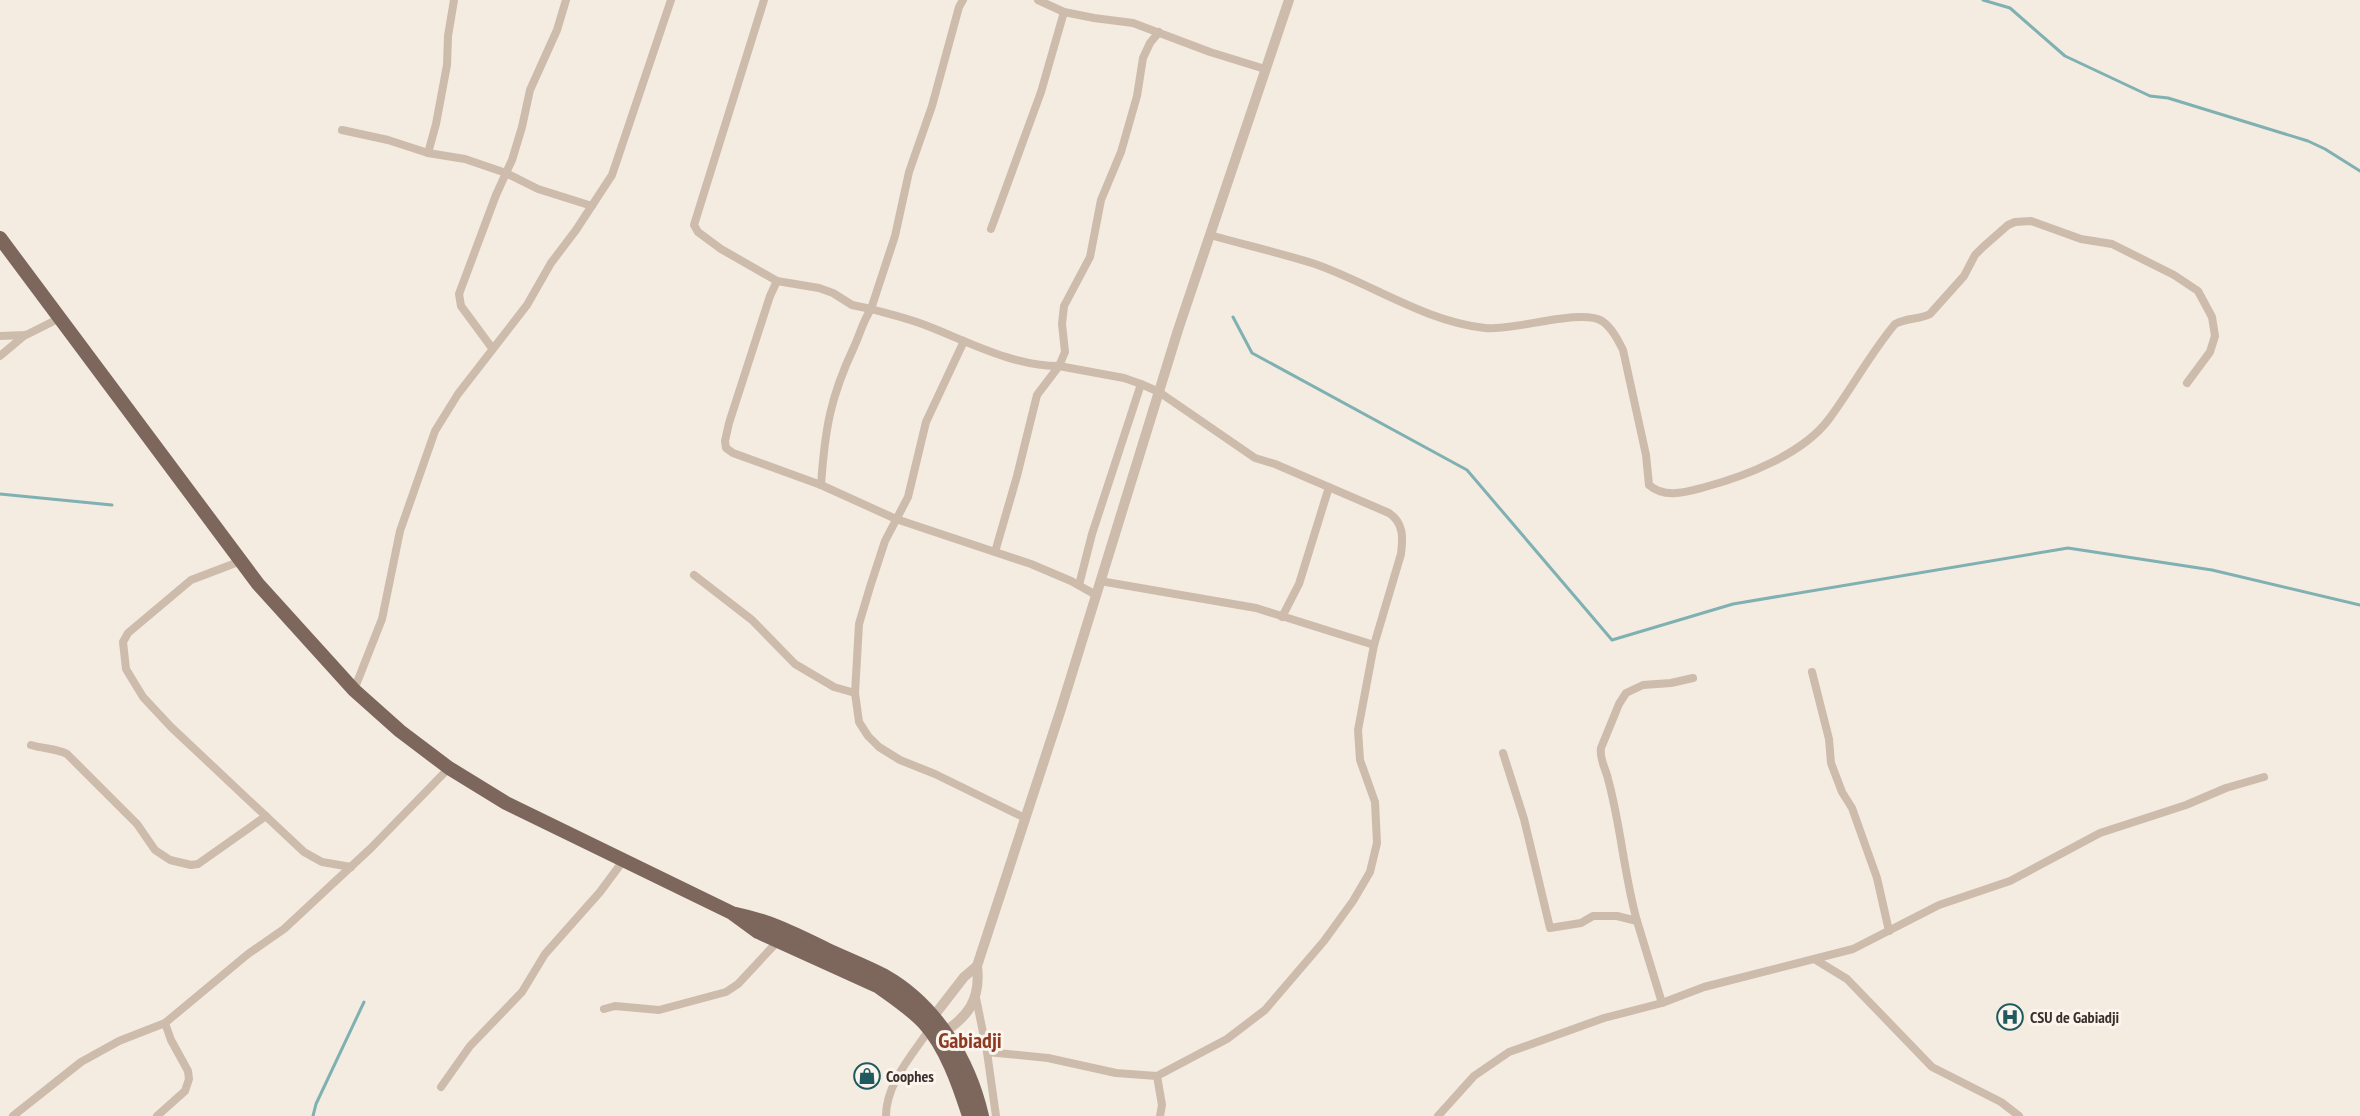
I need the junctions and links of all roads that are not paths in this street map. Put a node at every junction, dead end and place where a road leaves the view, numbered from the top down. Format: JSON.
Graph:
{"nodes":[{"id":1,"x":454,"y":0,"type":"edge"},
{"id":2,"x":566,"y":0,"type":"edge"},
{"id":3,"x":670,"y":0,"type":"edge"},
{"id":4,"x":764,"y":0,"type":"edge"},
{"id":5,"x":963,"y":0,"type":"edge"},
{"id":6,"x":1038,"y":0,"type":"edge"},
{"id":7,"x":1289,"y":0,"type":"edge"},
{"id":8,"x":1064,"y":12,"type":"junction"},
{"id":9,"x":1159,"y":32,"type":"junction"},
{"id":10,"x":1265,"y":69,"type":"junction"},
{"id":11,"x":342,"y":130,"type":"dead end"},
{"id":12,"x":428,"y":153,"type":"junction"},
{"id":13,"x":506,"y":172,"type":"junction"},
{"id":14,"x":592,"y":206,"type":"junction"},
{"id":15,"x":992,"y":229,"type":"dead end"},
{"id":16,"x":1210,"y":235,"type":"junction"},
{"id":17,"x":0,"y":238,"type":"edge"},
{"id":18,"x":777,"y":281,"type":"junction"},
{"id":19,"x":871,"y":309,"type":"junction"},
{"id":20,"x":60,"y":318,"type":"junction"},
{"id":21,"x":26,"y":335,"type":"junction"},
{"id":22,"x":0,"y":336,"type":"edge"},
{"id":23,"x":964,"y":341,"type":"junction"},
{"id":24,"x":492,"y":348,"type":"junction"},
{"id":25,"x":0,"y":356,"type":"edge"},
{"id":26,"x":1059,"y":366,"type":"junction"},
{"id":27,"x":2187,"y":383,"type":"dead end"},
{"id":28,"x":1140,"y":384,"type":"junction"},
{"id":29,"x":1159,"y":392,"type":"junction"},
{"id":30,"x":821,"y":485,"type":"junction"},
{"id":31,"x":1329,"y":487,"type":"junction"},
{"id":32,"x":896,"y":519,"type":"junction"},
{"id":33,"x":995,"y":552,"type":"junction"},
{"id":34,"x":241,"y":561,"type":"junction"},
{"id":35,"x":694,"y":575,"type":"dead end"},
{"id":36,"x":1100,"y":581,"type":"junction"},
{"id":37,"x":1079,"y":585,"type":"junction"},
{"id":38,"x":1096,"y":595,"type":"junction"},
{"id":39,"x":1282,"y":617,"type":"junction"},
{"id":40,"x":1374,"y":645,"type":"junction"},
{"id":41,"x":1812,"y":672,"type":"dead end"},
{"id":42,"x":1693,"y":678,"type":"dead end"},
{"id":43,"x":354,"y":690,"type":"junction"},
{"id":44,"x":855,"y":693,"type":"junction"},
{"id":45,"x":31,"y":746,"type":"dead end"},
{"id":46,"x":1503,"y":753,"type":"dead end"},
{"id":47,"x":449,"y":768,"type":"junction"},
{"id":48,"x":2264,"y":777,"type":"dead end"},
{"id":49,"x":266,"y":816,"type":"junction"},
{"id":50,"x":1025,"y":818,"type":"junction"},
{"id":51,"x":623,"y":861,"type":"junction"},
{"id":52,"x":351,"y":867,"type":"junction"},
{"id":53,"x":732,"y":913,"type":"junction"},
{"id":54,"x":1637,"y":921,"type":"junction"},
{"id":55,"x":1889,"y":931,"type":"junction"},
{"id":56,"x":778,"y":941,"type":"junction"},
{"id":57,"x":1816,"y":960,"type":"junction"},
{"id":58,"x":977,"y":966,"type":"junction"},
{"id":59,"x":976,"y":998,"type":"junction"},
{"id":60,"x":1662,"y":1003,"type":"junction"},
{"id":61,"x":604,"y":1009,"type":"dead end"},
{"id":62,"x":165,"y":1023,"type":"junction"},
{"id":63,"x":933,"y":1028,"type":"junction"},
{"id":64,"x":987,"y":1052,"type":"junction"},
{"id":65,"x":1156,"y":1076,"type":"junction"},
{"id":66,"x":441,"y":1087,"type":"dead end"},
{"id":67,"x":13,"y":1116,"type":"edge"},
{"id":68,"x":156,"y":1116,"type":"edge"},
{"id":69,"x":886,"y":1116,"type":"edge"},
{"id":70,"x":969,"y":1116,"type":"edge"},
{"id":71,"x":982,"y":1116,"type":"edge"},
{"id":72,"x":996,"y":1116,"type":"edge"},
{"id":73,"x":1160,"y":1116,"type":"edge"},
{"id":74,"x":1438,"y":1116,"type":"edge"},
{"id":75,"x":2019,"y":1116,"type":"edge"}],
"edges":[{"from":1,"to":12,"type":"street"},
{"from":2,"to":13,"type":"street"},
{"from":3,"to":14,"type":"street"},
{"from":4,"to":18,"type":"street"},
{"from":5,"to":19,"type":"street"},
{"from":6,"to":8,"type":"street"},
{"from":7,"to":10,"type":"street"},
{"from":8,"to":9,"type":"street"},
{"from":8,"to":15,"type":"street"},
{"from":9,"to":10,"type":"street"},
{"from":9,"to":26,"type":"street"},
{"from":10,"to":16,"type":"street"},
{"from":11,"to":12,"type":"street"},
{"from":12,"to":13,"type":"street"},
{"from":13,"to":14,"type":"street"},
{"from":13,"to":24,"type":"street"},
{"from":14,"to":24,"type":"street"},
{"from":16,"to":27,"type":"street"},
{"from":16,"to":29,"type":"street"},
{"from":17,"to":20,"type":"main road"},
{"from":18,"to":19,"type":"street"},
{"from":18,"to":30,"type":"street"},
{"from":19,"to":23,"type":"street"},
{"from":19,"to":30,"type":"street"},
{"from":20,"to":21,"type":"street"},
{"from":20,"to":34,"type":"main road"},
{"from":21,"to":22,"type":"street"},
{"from":21,"to":25,"type":"street"},
{"from":23,"to":26,"type":"street"},
{"from":23,"to":32,"type":"street"},
{"from":24,"to":43,"type":"street"},
{"from":26,"to":28,"type":"street"},
{"from":26,"to":33,"type":"street"},
{"from":28,"to":29,"type":"street"},
{"from":28,"to":37,"type":"street"},
{"from":29,"to":31,"type":"street"},
{"from":29,"to":36,"type":"street"},
{"from":30,"to":32,"type":"street"},
{"from":31,"to":39,"type":"street"},
{"from":31,"to":40,"type":"street"},
{"from":32,"to":33,"type":"street"},
{"from":32,"to":44,"type":"street"},
{"from":33,"to":37,"type":"street"},
{"from":34,"to":43,"type":"main road"},
{"from":34,"to":49,"type":"street"},
{"from":35,"to":44,"type":"street"},
{"from":36,"to":38,"type":"street"},
{"from":36,"to":39,"type":"street"},
{"from":37,"to":38,"type":"street"},
{"from":38,"to":50,"type":"street"},
{"from":39,"to":40,"type":"street"},
{"from":40,"to":65,"type":"street"},
{"from":41,"to":55,"type":"street"},
{"from":42,"to":54,"type":"street"},
{"from":43,"to":47,"type":"main road"},
{"from":44,"to":50,"type":"street"},
{"from":45,"to":49,"type":"street"},
{"from":46,"to":54,"type":"street"},
{"from":47,"to":51,"type":"main road"},
{"from":47,"to":52,"type":"street"},
{"from":48,"to":55,"type":"street"},
{"from":49,"to":52,"type":"street"},
{"from":50,"to":58,"type":"street"},
{"from":51,"to":53,"type":"main road"},
{"from":51,"to":66,"type":"street"},
{"from":52,"to":62,"type":"street"},
{"from":53,"to":56,"type":"main road"},
{"from":53,"to":63,"type":"main road"},
{"from":54,"to":60,"type":"street"},
{"from":55,"to":57,"type":"street"},
{"from":56,"to":61,"type":"street"},
{"from":56,"to":63,"type":"main road"},
{"from":57,"to":60,"type":"street"},
{"from":57,"to":75,"type":"street"},
{"from":58,"to":59,"type":"street"},
{"from":58,"to":63,"type":"street"},
{"from":59,"to":63,"type":"street"},
{"from":59,"to":64,"type":"street"},
{"from":60,"to":74,"type":"street"},
{"from":62,"to":67,"type":"street"},
{"from":62,"to":68,"type":"street"},
{"from":63,"to":69,"type":"street"},
{"from":63,"to":70,"type":"main road"},
{"from":63,"to":71,"type":"main road"},
{"from":64,"to":65,"type":"street"},
{"from":64,"to":72,"type":"street"},
{"from":65,"to":73,"type":"street"}]}
